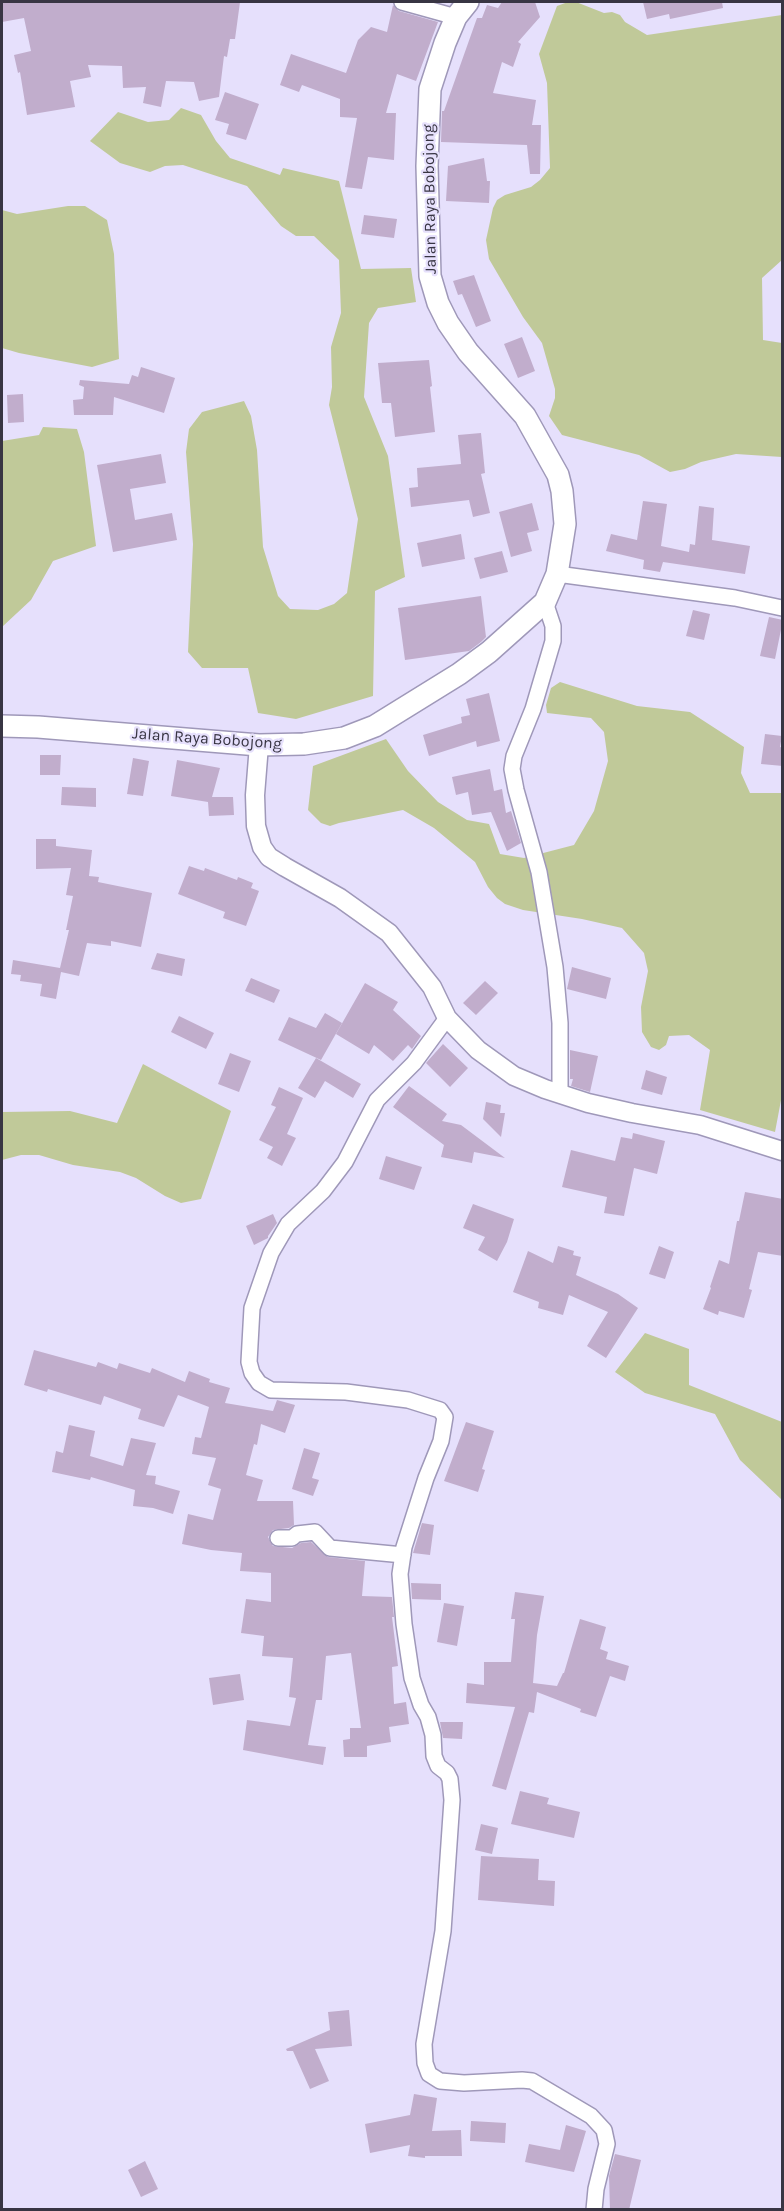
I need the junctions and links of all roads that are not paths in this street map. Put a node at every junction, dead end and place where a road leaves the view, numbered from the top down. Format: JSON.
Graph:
{"nodes":[{"id":1,"x":402,"y":2,"type":"edge"},
{"id":2,"x":462,"y":9,"type":"edge"},
{"id":3,"x":558,"y":574,"type":"junction"},
{"id":4,"x":545,"y":602,"type":"junction"},
{"id":5,"x":783,"y":608,"type":"edge"},
{"id":6,"x":2,"y":726,"type":"edge"},
{"id":7,"x":259,"y":745,"type":"junction"},
{"id":8,"x":447,"y":1018,"type":"junction"},
{"id":9,"x":560,"y":1094,"type":"junction"},
{"id":10,"x":783,"y":1151,"type":"edge"},
{"id":11,"x":278,"y":1538,"type":"dead end"},
{"id":12,"x":403,"y":1555,"type":"junction"},
{"id":13,"x":594,"y":2210,"type":"edge"}],
"edges":[{"from":1,"to":2,"type":"street"},
{"from":2,"to":3,"type":"main road","name":"Jalan Raya Bobojong"},
{"from":3,"to":4,"type":"main road","name":"Jalan Raya Bobojong"},
{"from":3,"to":5,"type":"street"},
{"from":4,"to":7,"type":"main road","name":"Jalan Raya Bobojong"},
{"from":4,"to":9,"type":"street"},
{"from":6,"to":7,"type":"main road","name":"Jalan Raya Bobojong"},
{"from":7,"to":8,"type":"street"},
{"from":8,"to":9,"type":"street"},
{"from":8,"to":12,"type":"street"},
{"from":9,"to":10,"type":"street"},
{"from":11,"to":12,"type":"street"},
{"from":12,"to":13,"type":"street"}]}
